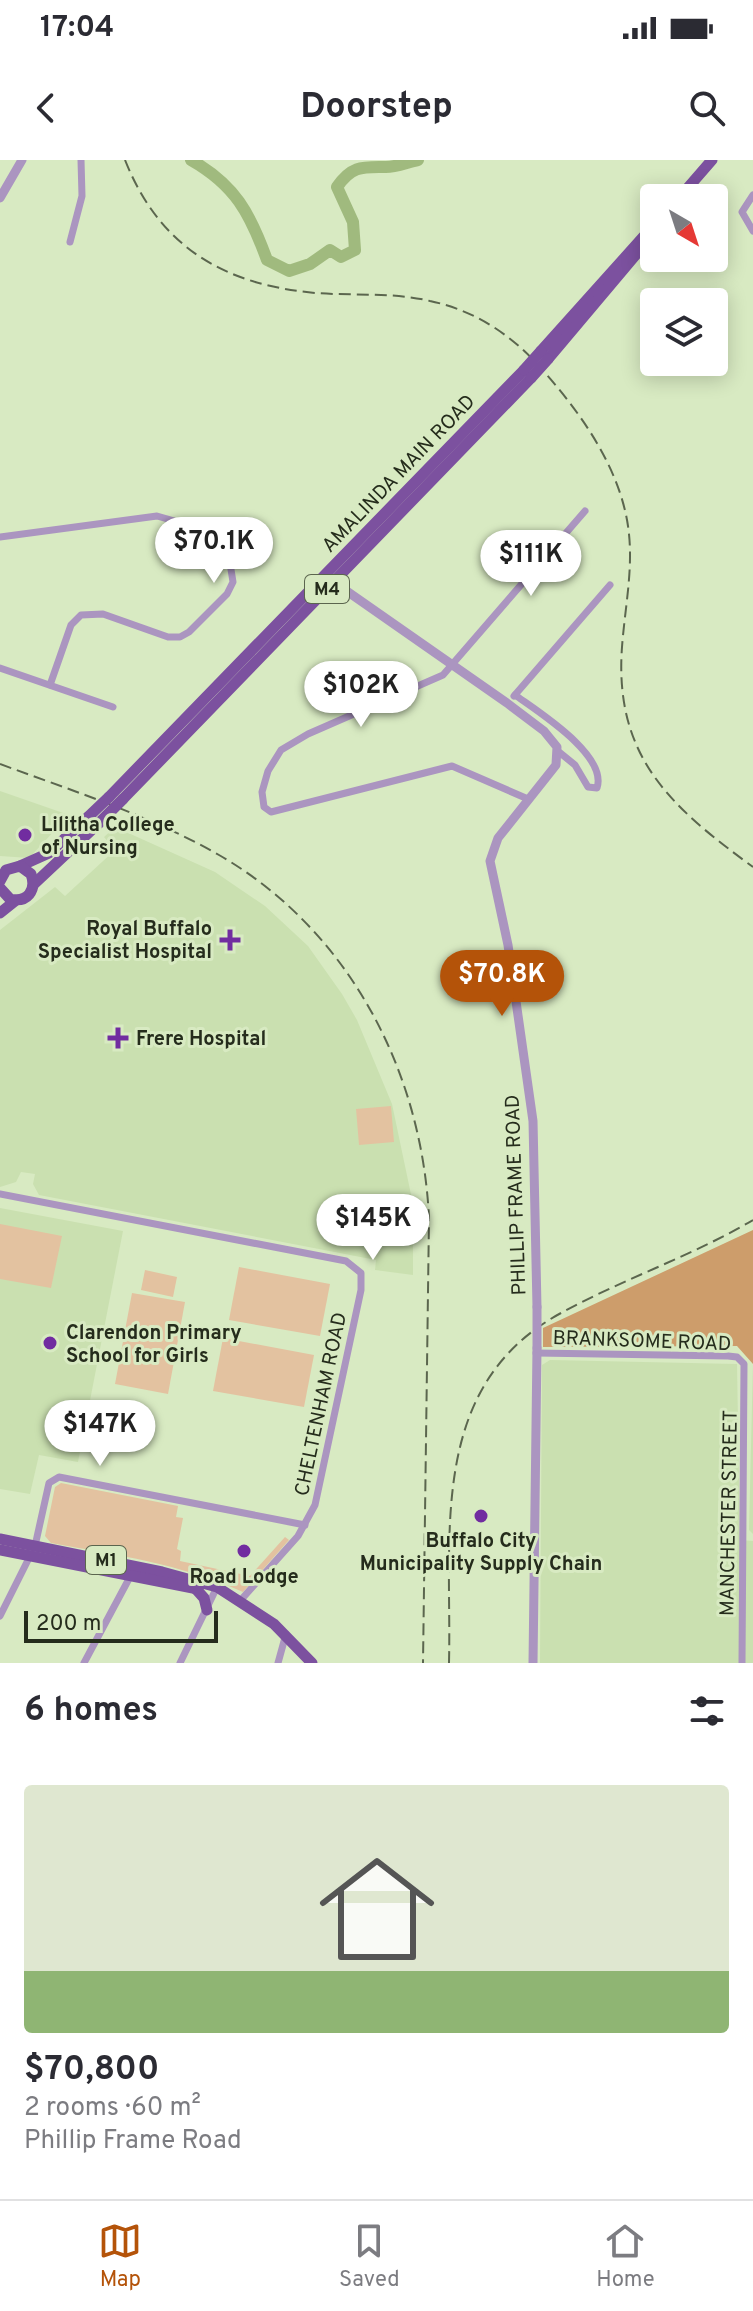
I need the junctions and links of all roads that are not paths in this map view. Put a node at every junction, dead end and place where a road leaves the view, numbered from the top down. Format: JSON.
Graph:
{"nodes":[{"id":1,"x":22,"y":160,"type":"edge"},
{"id":2,"x":81,"y":160,"type":"edge"},
{"id":3,"x":712,"y":160,"type":"edge"},
{"id":4,"x":4,"y":184,"type":"edge"},
{"id":5,"x":691,"y":184,"type":"edge"},
{"id":6,"x":753,"y":195,"type":"edge"},
{"id":7,"x":0,"y":198,"type":"edge"},
{"id":8,"x":753,"y":231,"type":"edge"},
{"id":9,"x":70,"y":242,"type":"dead end"},
{"id":10,"x":640,"y":242,"type":"edge"},
{"id":11,"x":640,"y":248,"type":"edge"},
{"id":12,"x":544,"y":355,"type":"junction"},
{"id":13,"x":585,"y":511,"type":"dead end"},
{"id":14,"x":0,"y":537,"type":"edge"},
{"id":15,"x":329,"y":578,"type":"junction"},
{"id":16,"x":610,"y":585,"type":"dead end"},
{"id":17,"x":453,"y":665,"type":"junction"},
{"id":18,"x":0,"y":668,"type":"edge"},
{"id":19,"x":50,"y":685,"type":"junction"},
{"id":20,"x":515,"y":695,"type":"junction"},
{"id":21,"x":507,"y":703,"type":"junction"},
{"id":22,"x":113,"y":707,"type":"dead end"},
{"id":23,"x":577,"y":743,"type":"junction"},
{"id":24,"x":562,"y":754,"type":"junction"},
{"id":25,"x":528,"y":799,"type":"junction"},
{"id":26,"x":94,"y":820,"type":"junction"},
{"id":27,"x":10,"y":865,"type":"edge"},
{"id":28,"x":0,"y":881,"type":"edge"},
{"id":29,"x":34,"y":884,"type":"junction"},
{"id":30,"x":0,"y":888,"type":"edge"},
{"id":31,"x":15,"y":901,"type":"junction"},
{"id":32,"x":0,"y":913,"type":"edge"},
{"id":33,"x":0,"y":1194,"type":"edge"},
{"id":34,"x":536,"y":1351,"type":"junction"},
{"id":35,"x":744,"y":1364,"type":"joint"},
{"id":36,"x":305,"y":1525,"type":"junction"},
{"id":37,"x":0,"y":1539,"type":"edge"},
{"id":38,"x":0,"y":1550,"type":"edge"},
{"id":39,"x":33,"y":1551,"type":"junction"},
{"id":40,"x":133,"y":1570,"type":"junction"},
{"id":41,"x":195,"y":1588,"type":"junction"},
{"id":42,"x":218,"y":1591,"type":"junction"},
{"id":43,"x":240,"y":1601,"type":"junction"},
{"id":44,"x":207,"y":1610,"type":"junction"},
{"id":45,"x":0,"y":1616,"type":"edge"},
{"id":46,"x":286,"y":1634,"type":"junction"},
{"id":47,"x":84,"y":1663,"type":"edge"},
{"id":48,"x":180,"y":1663,"type":"edge"},
{"id":49,"x":278,"y":1663,"type":"edge"},
{"id":50,"x":312,"y":1663,"type":"edge"},
{"id":51,"x":533,"y":1663,"type":"edge"},
{"id":52,"x":742,"y":1663,"type":"edge"}],
"edges":[{"from":1,"to":4,"type":"street"},
{"from":2,"to":9,"type":"street"},
{"from":3,"to":5,"type":"main road"},
{"from":4,"to":7,"type":"street"},
{"from":6,"to":8,"type":"street"},
{"from":10,"to":12,"type":"main road","name":"AMALINDA MAIN ROAD","number":"M4"},
{"from":11,"to":12,"type":"main road","name":"AMALINDA MAIN ROAD","number":"M4"},
{"from":12,"to":15,"type":"main road","name":"AMALINDA MAIN ROAD","number":"M4","bridge":true},
{"from":13,"to":17,"type":"street"},
{"from":14,"to":19,"type":"street"},
{"from":15,"to":17,"type":"street"},
{"from":15,"to":26,"type":"main road","name":"AMALINDA MAIN ROAD","number":"M4","bridge":true},
{"from":15,"to":26,"type":"main road","name":"AMALINDA MAIN ROAD","number":"M4","bridge":true},
{"from":16,"to":20,"type":"street"},
{"from":17,"to":21,"type":"street"},
{"from":17,"to":25,"type":"street"},
{"from":18,"to":19,"type":"street"},
{"from":19,"to":22,"type":"street"},
{"from":20,"to":21,"type":"street"},
{"from":20,"to":23,"type":"street"},
{"from":21,"to":24,"type":"street"},
{"from":23,"to":24,"type":"street"},
{"from":23,"to":24,"type":"street"},
{"from":24,"to":25,"type":"street","name":"PHILLIP FRAME ROAD"},
{"from":25,"to":34,"type":"street","name":"PHILLIP FRAME ROAD","bridge":true},
{"from":26,"to":27,"type":"main road","name":"AMALINDA MAIN ROAD","number":"M4"},
{"from":26,"to":29,"type":"main road","name":"AMALINDA MAIN ROAD","number":"M4"},
{"from":27,"to":28,"type":"main road","name":"AMALINDA MAIN ROAD","number":"M4"},
{"from":27,"to":29,"type":"main road"},
{"from":29,"to":31,"type":"main road","name":"AMALINDA MAIN ROAD","number":"M4"},
{"from":30,"to":31,"type":"main road"},
{"from":31,"to":32,"type":"main road","name":"AMALINDA MAIN ROAD","number":"M4"},
{"from":33,"to":36,"type":"street","name":"CHELTENHAM ROAD"},
{"from":34,"to":35,"type":"street","name":"BRANKSOME ROAD"},
{"from":34,"to":51,"type":"street","name":"PHILLIP FRAME ROAD"},
{"from":35,"to":52,"type":"street","name":"MANCHESTER STREET"},
{"from":36,"to":39,"type":"street"},
{"from":36,"to":43,"type":"street","name":"CHELTENHAM ROAD"},
{"from":37,"to":39,"type":"main road","number":"M1"},
{"from":38,"to":39,"type":"main road","number":"M1"},
{"from":39,"to":40,"type":"main road","number":"M1"},
{"from":39,"to":45,"type":"street"},
{"from":40,"to":41,"type":"main road","number":"M1"},
{"from":40,"to":42,"type":"main road","number":"M1"},
{"from":40,"to":47,"type":"street"},
{"from":41,"to":42,"type":"main road","number":"M1"},
{"from":41,"to":44,"type":"main road"},
{"from":42,"to":43,"type":"main road","number":"M1"},
{"from":42,"to":44,"type":"street"},
{"from":43,"to":46,"type":"main road","number":"M1"},
{"from":44,"to":48,"type":"street"},
{"from":46,"to":49,"type":"street"},
{"from":46,"to":50,"type":"main road","number":"M1"}]}
